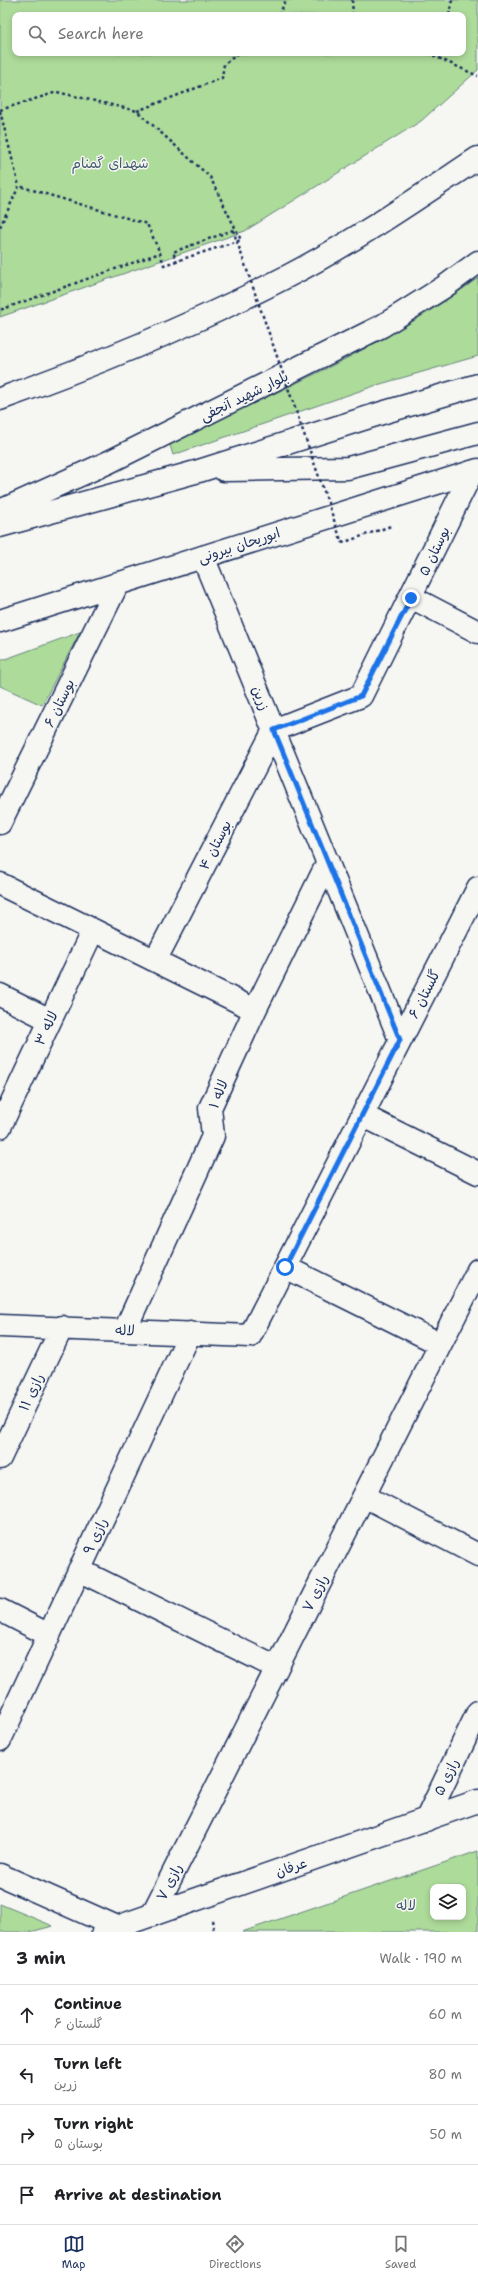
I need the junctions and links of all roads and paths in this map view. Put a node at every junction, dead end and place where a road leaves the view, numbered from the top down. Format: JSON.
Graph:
{"nodes":[{"id":1,"x":286,"y":0,"type":"edge"},
{"id":2,"x":352,"y":0,"type":"edge"},
{"id":3,"x":452,"y":0,"type":"edge"},
{"id":4,"x":280,"y":12,"type":"edge"},
{"id":5,"x":353,"y":12,"type":"edge"},
{"id":6,"x":450,"y":12,"type":"edge"},
{"id":7,"x":235,"y":56,"type":"edge"},
{"id":8,"x":435,"y":56,"type":"edge"},
{"id":9,"x":478,"y":76,"type":"edge"},
{"id":10,"x":0,"y":110,"type":"edge"},
{"id":11,"x":137,"y":111,"type":"junction"},
{"id":12,"x":478,"y":158,"type":"edge"},
{"id":13,"x":19,"y":186,"type":"junction"},
{"id":14,"x":0,"y":227,"type":"edge"},
{"id":15,"x":160,"y":253,"type":"junction"},
{"id":16,"x":177,"y":262,"type":"junction"},
{"id":17,"x":478,"y":262,"type":"edge"},
{"id":18,"x":0,"y":310,"type":"edge"},
{"id":19,"x":478,"y":385,"type":"edge"},
{"id":20,"x":0,"y":399,"type":"edge"},
{"id":21,"x":478,"y":433,"type":"edge"},
{"id":22,"x":198,"y":471,"type":"junction"},
{"id":23,"x":475,"y":471,"type":"edge"},
{"id":24,"x":0,"y":511,"type":"edge"},
{"id":25,"x":394,"y":525,"type":"dead end"},
{"id":26,"x":0,"y":526,"type":"edge"},
{"id":27,"x":203,"y":557,"type":"junction"},
{"id":28,"x":118,"y":583,"type":"junction"},
{"id":29,"x":411,"y":598,"type":"junction"},
{"id":30,"x":0,"y":620,"type":"edge"},
{"id":31,"x":478,"y":632,"type":"edge"},
{"id":32,"x":274,"y":730,"type":"junction"},
{"id":33,"x":0,"y":823,"type":"edge"},
{"id":34,"x":328,"y":862,"type":"junction"},
{"id":35,"x":0,"y":884,"type":"edge"},
{"id":36,"x":478,"y":888,"type":"edge"},
{"id":37,"x":93,"y":930,"type":"junction"},
{"id":38,"x":155,"y":961,"type":"junction"},
{"id":39,"x":0,"y":995,"type":"edge"},
{"id":40,"x":255,"y":1010,"type":"junction"},
{"id":41,"x":50,"y":1020,"type":"junction"},
{"id":42,"x":400,"y":1040,"type":"junction"},
{"id":43,"x":362,"y":1115,"type":"junction"},
{"id":44,"x":0,"y":1127,"type":"edge"},
{"id":45,"x":478,"y":1173,"type":"edge"},
{"id":46,"x":285,"y":1267,"type":"junction"},
{"id":47,"x":478,"y":1270,"type":"edge"},
{"id":48,"x":0,"y":1326,"type":"edge"},
{"id":49,"x":62,"y":1327,"type":"junction"},
{"id":50,"x":125,"y":1330,"type":"junction"},
{"id":51,"x":190,"y":1333,"type":"junction"},
{"id":52,"x":250,"y":1336,"type":"joint"},
{"id":53,"x":440,"y":1344,"type":"junction"},
{"id":54,"x":0,"y":1458,"type":"edge"},
{"id":55,"x":364,"y":1496,"type":"junction"},
{"id":56,"x":478,"y":1555,"type":"edge"},
{"id":57,"x":79,"y":1570,"type":"junction"},
{"id":58,"x":0,"y":1610,"type":"edge"},
{"id":59,"x":49,"y":1635,"type":"junction"},
{"id":60,"x":277,"y":1668,"type":"junction"},
{"id":61,"x":478,"y":1712,"type":"edge"},
{"id":62,"x":0,"y":1740,"type":"edge"},
{"id":63,"x":478,"y":1801,"type":"edge"},
{"id":64,"x":426,"y":1820,"type":"junction"},
{"id":65,"x":0,"y":1875,"type":"edge"},
{"id":66,"x":152,"y":1915,"type":"junction"},
{"id":67,"x":110,"y":1930,"type":"edge"}],
"edges":[{"from":1,"to":4,"type":"path"},
{"from":2,"to":5,"type":"path"},
{"from":3,"to":6,"type":"path"},
{"from":7,"to":11,"type":"path"},
{"from":8,"to":9,"type":"path"},
{"from":10,"to":11,"type":"path"},
{"from":10,"to":13,"type":"path"},
{"from":11,"to":16,"type":"path"},
{"from":12,"to":20,"type":"street"},
{"from":13,"to":14,"type":"path"},
{"from":13,"to":15,"type":"path"},
{"from":15,"to":16,"type":"path"},
{"from":15,"to":18,"type":"path"},
{"from":16,"to":25,"type":"path","bridge":true},
{"from":17,"to":24,"type":"street","name":"بلوار شهید آنجفی"},
{"from":19,"to":22,"type":"street"},
{"from":21,"to":22,"type":"street"},
{"from":22,"to":26,"type":"street"},
{"from":23,"to":27,"type":"street","name":"ابوریحان بیرونی"},
{"from":23,"to":29,"type":"street","name":"بوستان ۵"},
{"from":27,"to":28,"type":"street","name":"ابوریحان بیرونی"},
{"from":27,"to":32,"type":"street","name":"زرین"},
{"from":28,"to":30,"type":"street","name":"ابوریحان بیرونی"},
{"from":28,"to":33,"type":"street","name":"بوستان ۶"},
{"from":29,"to":31,"type":"street"},
{"from":29,"to":32,"type":"street","name":"بوستان ۵"},
{"from":32,"to":34,"type":"street","name":"زرین"},
{"from":32,"to":38,"type":"street","name":"بوستان ۴"},
{"from":34,"to":40,"type":"street","name":"لاله ۱"},
{"from":34,"to":42,"type":"street","name":"زرین"},
{"from":35,"to":37,"type":"street"},
{"from":36,"to":42,"type":"street","name":"گلستان ۶"},
{"from":37,"to":38,"type":"street"},
{"from":37,"to":41,"type":"street","name":"لاله ۳"},
{"from":38,"to":40,"type":"street"},
{"from":39,"to":41,"type":"street"},
{"from":40,"to":50,"type":"street","name":"لاله ۱"},
{"from":41,"to":44,"type":"street","name":"لاله ۳"},
{"from":42,"to":43,"type":"street","name":"گلستان ۶"},
{"from":43,"to":45,"type":"street"},
{"from":43,"to":46,"type":"street","name":"گلستان ۶"},
{"from":46,"to":52,"type":"street","name":"گلستان ۶"},
{"from":46,"to":53,"type":"street"},
{"from":47,"to":53,"type":"street","name":"رازی ۷"},
{"from":48,"to":49,"type":"street","name":"لاله"},
{"from":49,"to":50,"type":"street","name":"لاله"},
{"from":49,"to":54,"type":"street","name":"رازی ۱۱"},
{"from":50,"to":51,"type":"street","name":"لاله"},
{"from":51,"to":52,"type":"street","name":"لاله"},
{"from":51,"to":57,"type":"street","name":"رازی ۹"},
{"from":53,"to":55,"type":"street","name":"رازی ۷"},
{"from":55,"to":56,"type":"street"},
{"from":55,"to":60,"type":"street","name":"رازی ۷"},
{"from":57,"to":59,"type":"street","name":"رازی ۹"},
{"from":57,"to":60,"type":"street"},
{"from":58,"to":59,"type":"street"},
{"from":59,"to":62,"type":"street","name":"رازی ۹"},
{"from":60,"to":66,"type":"street","name":"رازی ۷"},
{"from":61,"to":64,"type":"street","name":"رازی ۵"},
{"from":63,"to":64,"type":"street","name":"عرفان"},
{"from":64,"to":66,"type":"street","name":"عرفان"},
{"from":65,"to":67,"type":"street"},
{"from":66,"to":67,"type":"street","name":"عرفان"}]}
